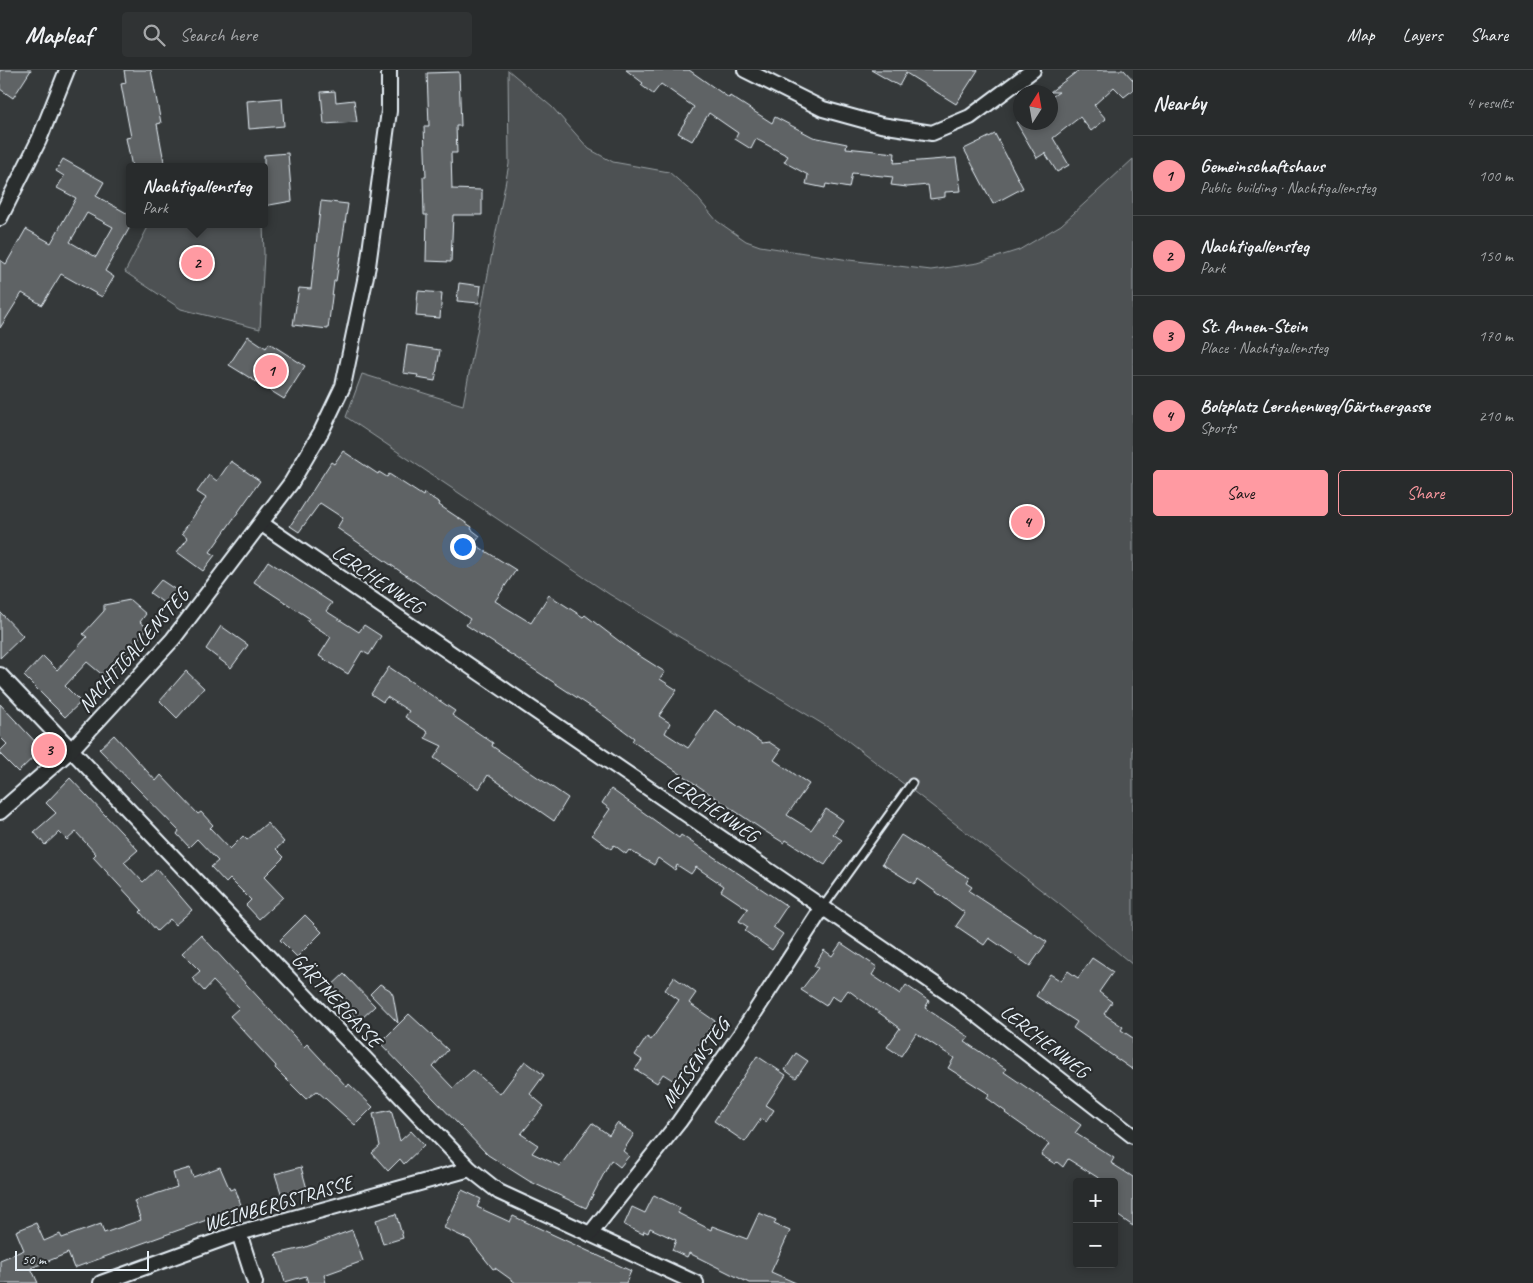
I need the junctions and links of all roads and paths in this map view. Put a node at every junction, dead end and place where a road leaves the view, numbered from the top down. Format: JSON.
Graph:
{"nodes":[{"id":1,"x":67,"y":70,"type":"edge"},
{"id":2,"x":389,"y":70,"type":"edge"},
{"id":3,"x":745,"y":70,"type":"edge"},
{"id":4,"x":1033,"y":70,"type":"edge"},
{"id":5,"x":0,"y":218,"type":"edge"},
{"id":6,"x":262,"y":524,"type":"junction"},
{"id":7,"x":0,"y":675,"type":"edge"},
{"id":8,"x":72,"y":749,"type":"junction"},
{"id":9,"x":912,"y":783,"type":"dead end"},
{"id":10,"x":0,"y":812,"type":"edge"},
{"id":11,"x":823,"y":907,"type":"junction"},
{"id":12,"x":1133,"y":1136,"type":"edge"},
{"id":13,"x":470,"y":1169,"type":"junction"},
{"id":14,"x":239,"y":1233,"type":"junction"},
{"id":15,"x":590,"y":1234,"type":"junction"},
{"id":16,"x":101,"y":1283,"type":"edge"},
{"id":17,"x":256,"y":1283,"type":"edge"},
{"id":18,"x":696,"y":1283,"type":"edge"}],
"edges":[{"from":1,"to":5,"type":"street"},
{"from":2,"to":6,"type":"street","name":"NACHTIGALLENSTEG"},
{"from":3,"to":4,"type":"street"},
{"from":6,"to":8,"type":"street","name":"NACHTIGALLENSTEG"},
{"from":6,"to":11,"type":"street","name":"LERCHENWEG"},
{"from":7,"to":8,"type":"street","name":"GÄRTNERGASSE"},
{"from":8,"to":10,"type":"street","name":"NACHTIGALLENSTEG"},
{"from":8,"to":13,"type":"street","name":"GÄRTNERGASSE"},
{"from":9,"to":11,"type":"lane"},
{"from":11,"to":12,"type":"street","name":"LERCHENWEG"},
{"from":11,"to":15,"type":"street","name":"MEISENSTEG"},
{"from":13,"to":14,"type":"street","name":"WEINBERGSTRASSE"},
{"from":13,"to":15,"type":"street","name":"GÄRTNERGASSE"},
{"from":14,"to":16,"type":"street","name":"WEINBERGSTRASSE"},
{"from":14,"to":17,"type":"street"},
{"from":15,"to":18,"type":"street","name":"GÄRTNERGASSE"}]}
